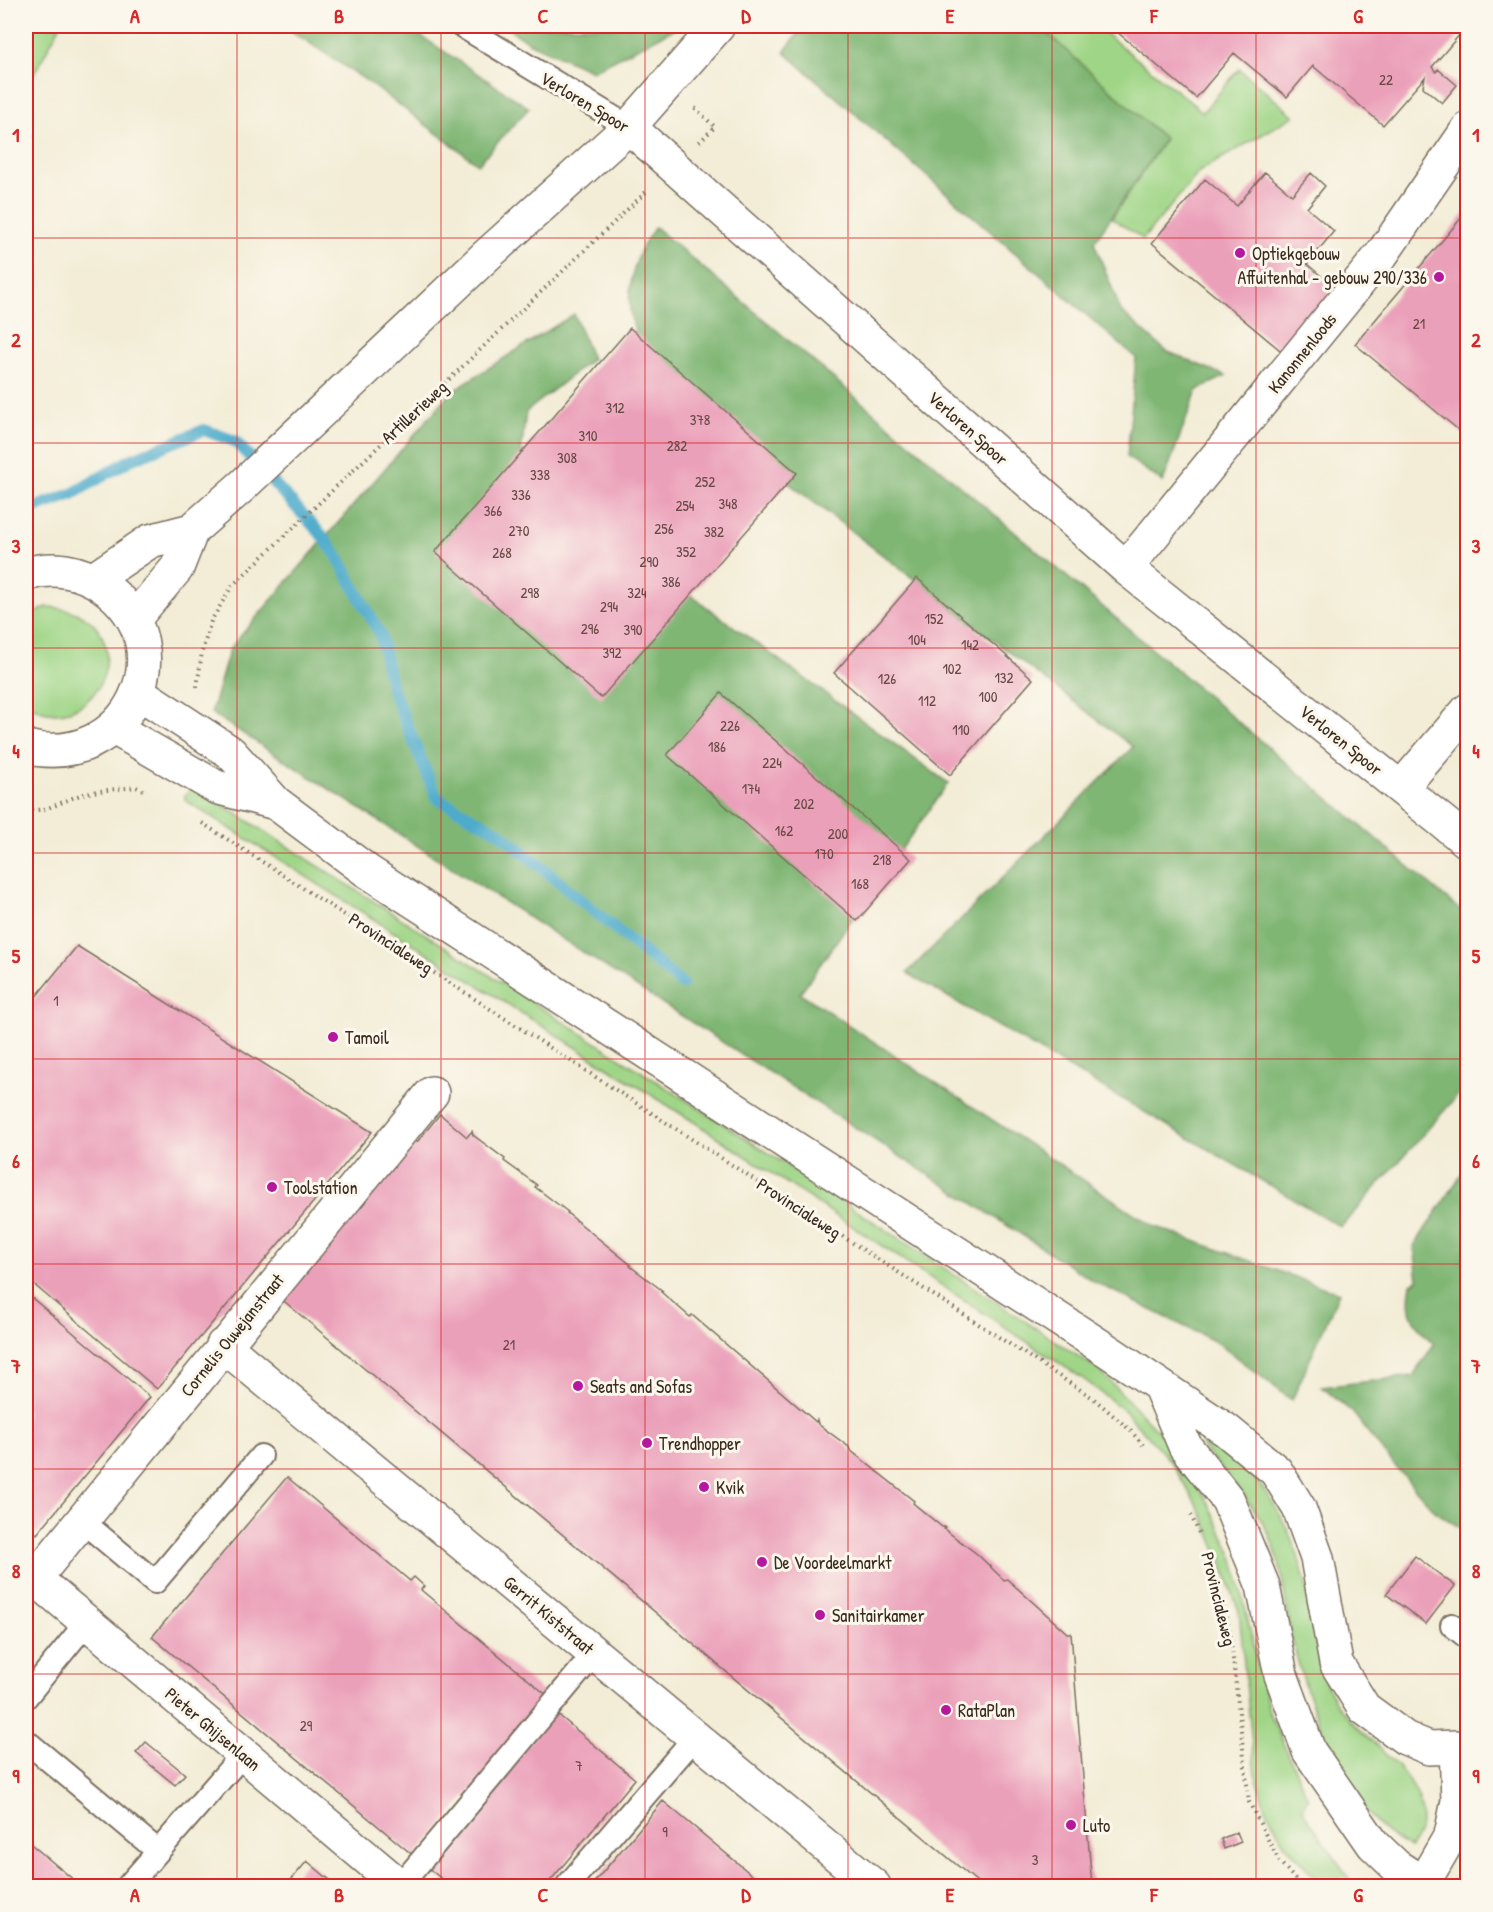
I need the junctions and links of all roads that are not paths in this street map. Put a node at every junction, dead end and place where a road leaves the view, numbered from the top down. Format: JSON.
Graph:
{"nodes":[{"id":1,"x":462,"y":26,"type":"edge"},
{"id":2,"x":718,"y":26,"type":"edge"},
{"id":3,"x":629,"y":127,"type":"junction"},
{"id":4,"x":1467,"y":129,"type":"edge"},
{"id":5,"x":192,"y":530,"type":"junction"},
{"id":6,"x":1126,"y":568,"type":"junction"},
{"id":7,"x":26,"y":574,"type":"edge"},
{"id":8,"x":94,"y":579,"type":"junction"},
{"id":9,"x":134,"y":619,"type":"junction"},
{"id":10,"x":138,"y":692,"type":"junction"},
{"id":11,"x":1467,"y":710,"type":"edge"},
{"id":12,"x":114,"y":728,"type":"junction"},
{"id":13,"x":26,"y":747,"type":"edge"},
{"id":14,"x":1401,"y":788,"type":"junction"},
{"id":15,"x":276,"y":803,"type":"junction"},
{"id":16,"x":1467,"y":842,"type":"edge"},
{"id":17,"x":432,"y":1093,"type":"dead end"},
{"id":18,"x":223,"y":1345,"type":"junction"},
{"id":19,"x":1160,"y":1387,"type":"junction"},
{"id":20,"x":261,"y":1456,"type":"dead end"},
{"id":21,"x":81,"y":1520,"type":"junction"},
{"id":22,"x":30,"y":1574,"type":"edge"},
{"id":23,"x":87,"y":1622,"type":"junction"},
{"id":24,"x":595,"y":1653,"type":"junction"},
{"id":25,"x":26,"y":1697,"type":"edge"},
{"id":26,"x":696,"y":1736,"type":"junction"},
{"id":27,"x":26,"y":1741,"type":"edge"},
{"id":28,"x":1462,"y":1745,"type":"edge"},
{"id":29,"x":243,"y":1754,"type":"junction"},
{"id":30,"x":158,"y":1851,"type":"junction"},
{"id":31,"x":400,"y":1886,"type":"edge"},
{"id":32,"x":1423,"y":1886,"type":"edge"},
{"id":33,"x":128,"y":1887,"type":"edge"},
{"id":34,"x":567,"y":1887,"type":"edge"},
{"id":35,"x":874,"y":1887,"type":"edge"}],
"edges":[{"from":1,"to":3,"type":"lane","name":"Verloren Spoor"},
{"from":2,"to":3,"type":"street"},
{"from":3,"to":5,"type":"street"},
{"from":3,"to":6,"type":"street","name":"Verloren Spoor"},
{"from":4,"to":6,"type":"street","name":"Kanonnenloods"},
{"from":5,"to":8,"type":"street"},
{"from":5,"to":9,"type":"street"},
{"from":6,"to":14,"type":"street","name":"Verloren Spoor"},
{"from":7,"to":8,"type":"street"},
{"from":8,"to":9,"type":"street"},
{"from":9,"to":10,"type":"street"},
{"from":10,"to":12,"type":"street"},
{"from":10,"to":15,"type":"street"},
{"from":11,"to":14,"type":"street"},
{"from":12,"to":13,"type":"street"},
{"from":12,"to":15,"type":"street"},
{"from":14,"to":16,"type":"street","name":"Verloren Spoor"},
{"from":15,"to":19,"type":"street"},
{"from":17,"to":18,"type":"street","name":"Cornelis Ouwejanstraat"},
{"from":18,"to":21,"type":"street","name":"Cornelis Ouwejanstraat"},
{"from":18,"to":24,"type":"street","name":"Gerrit Kiststraat"},
{"from":19,"to":28,"type":"street"},
{"from":19,"to":32,"type":"street"},
{"from":20,"to":21,"type":"lane"},
{"from":21,"to":22,"type":"street","name":"Cornelis Ouwejanstraat"},
{"from":22,"to":23,"type":"street","name":"Pieter Ghijsenlaan"},
{"from":23,"to":25,"type":"lane"},
{"from":23,"to":29,"type":"street","name":"Pieter Ghijsenlaan"},
{"from":24,"to":26,"type":"street","name":"Gerrit Kiststraat"},
{"from":24,"to":31,"type":"lane"},
{"from":26,"to":34,"type":"lane"},
{"from":26,"to":35,"type":"street","name":"Gerrit Kiststraat"},
{"from":27,"to":30,"type":"lane"},
{"from":28,"to":32,"type":"street"},
{"from":29,"to":30,"type":"lane"},
{"from":29,"to":31,"type":"street","name":"Pieter Ghijsenlaan"},
{"from":30,"to":33,"type":"lane"}]}
